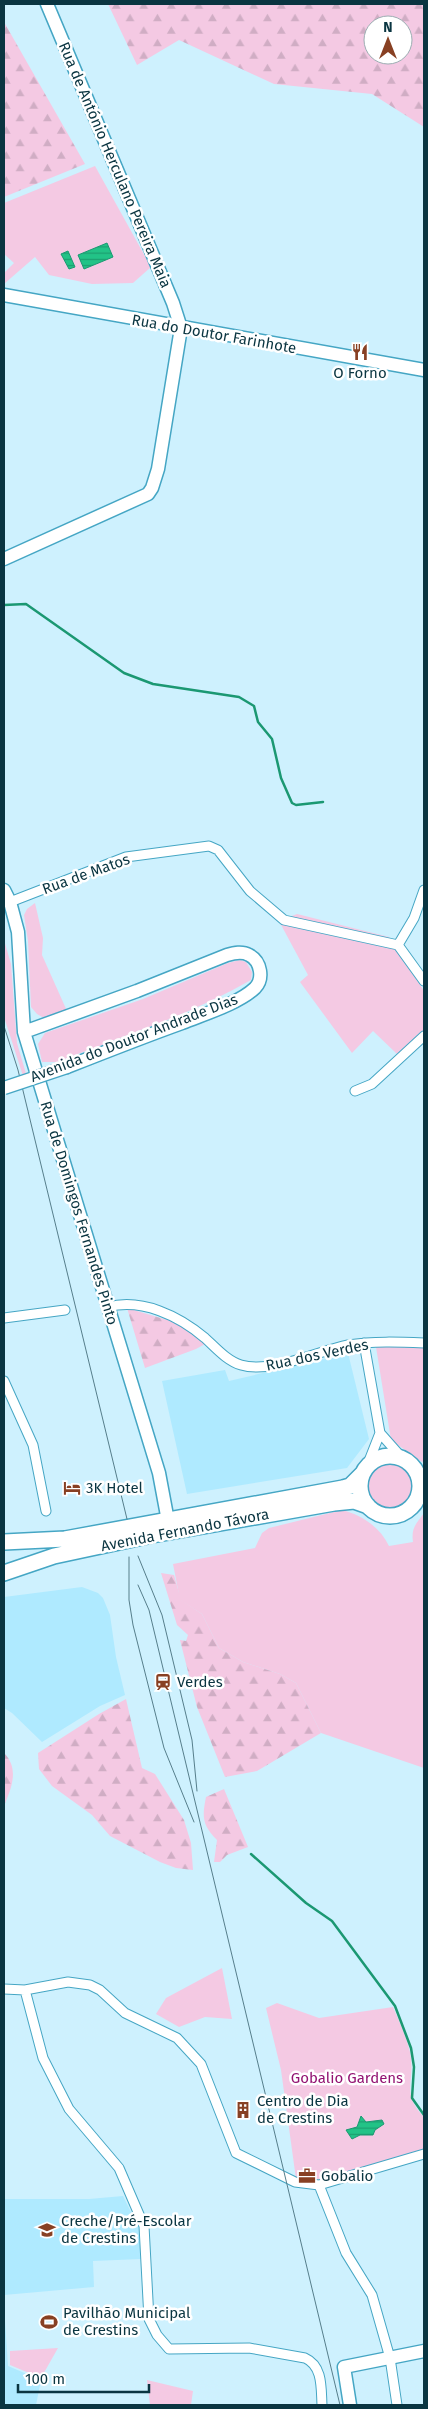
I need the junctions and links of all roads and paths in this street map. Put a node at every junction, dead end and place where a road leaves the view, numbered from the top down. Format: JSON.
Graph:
{"nodes":[{"id":1,"x":47,"y":4,"type":"edge"},
{"id":2,"x":4,"y":295,"type":"edge"},
{"id":3,"x":181,"y":328,"type":"junction"},
{"id":4,"x":424,"y":370,"type":"edge"},
{"id":5,"x":4,"y":558,"type":"edge"},
{"id":6,"x":4,"y":890,"type":"edge"},
{"id":7,"x":424,"y":890,"type":"edge"},
{"id":8,"x":10,"y":902,"type":"junction"},
{"id":9,"x":398,"y":945,"type":"junction"},
{"id":10,"x":424,"y":981,"type":"edge"},
{"id":11,"x":24,"y":1032,"type":"junction"},
{"id":12,"x":424,"y":1036,"type":"edge"},
{"id":13,"x":4,"y":1088,"type":"edge"},
{"id":14,"x":355,"y":1092,"type":"dead end"},
{"id":15,"x":108,"y":1308,"type":"junction"},
{"id":16,"x":64,"y":1310,"type":"dead end"},
{"id":17,"x":4,"y":1318,"type":"edge"},
{"id":18,"x":364,"y":1343,"type":"junction"},
{"id":19,"x":424,"y":1343,"type":"edge"},
{"id":20,"x":4,"y":1382,"type":"edge"},
{"id":21,"x":380,"y":1433,"type":"junction"},
{"id":22,"x":413,"y":1464,"type":"edge"},
{"id":23,"x":364,"y":1470,"type":"junction"},
{"id":24,"x":422,"y":1490,"type":"edge"},
{"id":25,"x":368,"y":1506,"type":"junction"},
{"id":26,"x":46,"y":1511,"type":"dead end"},
{"id":27,"x":170,"y":1526,"type":"junction"},
{"id":28,"x":4,"y":1542,"type":"edge"},
{"id":29,"x":4,"y":1573,"type":"edge"},
{"id":30,"x":4,"y":1989,"type":"edge"},
{"id":31,"x":25,"y":1990,"type":"junction"},
{"id":32,"x":424,"y":2154,"type":"edge"},
{"id":33,"x":319,"y":2185,"type":"junction"},
{"id":34,"x":424,"y":2351,"type":"edge"},
{"id":35,"x":390,"y":2358,"type":"junction"},
{"id":36,"x":322,"y":2405,"type":"edge"},
{"id":37,"x":350,"y":2405,"type":"edge"},
{"id":38,"x":397,"y":2405,"type":"edge"}],
"edges":[{"from":1,"to":3,"type":"main road","name":"Rua de António Herculano Pereira Maia"},
{"from":2,"to":3,"type":"main road","name":"Rua do Doutor Farinhote"},
{"from":3,"to":4,"type":"main road","name":"Rua do Doutor Farinhote"},
{"from":3,"to":5,"type":"main road"},
{"from":6,"to":8,"type":"main road","name":"Rua de Domingos Fernandes Pinto"},
{"from":7,"to":9,"type":"street"},
{"from":8,"to":9,"type":"street","name":"Rua de Matos"},
{"from":8,"to":11,"type":"main road","name":"Rua de Domingos Fernandes Pinto"},
{"from":9,"to":10,"type":"street"},
{"from":11,"to":13,"type":"main road","name":"Avenida do Doutor Andrade Dias","bridge":true},
{"from":11,"to":15,"type":"main road","name":"Rua de Domingos Fernandes Pinto"},
{"from":12,"to":14,"type":"street"},
{"from":15,"to":18,"type":"street","name":"Rua dos Verdes"},
{"from":15,"to":27,"type":"main road","name":"Rua de Domingos Fernandes Pinto"},
{"from":16,"to":17,"type":"street"},
{"from":18,"to":19,"type":"street","name":"Rua dos Verdes"},
{"from":18,"to":21,"type":"street"},
{"from":20,"to":26,"type":"street"},
{"from":21,"to":22,"type":"street"},
{"from":21,"to":23,"type":"street"},
{"from":22,"to":23,"type":"main road"},
{"from":22,"to":24,"type":"main road"},
{"from":23,"to":25,"type":"main road"},
{"from":23,"to":27,"type":"main road","name":"Avenida Fernando Távora"},
{"from":24,"to":25,"type":"main road"},
{"from":25,"to":27,"type":"main road","name":"Avenida Fernando Távora"},
{"from":27,"to":28,"type":"main road","name":"Avenida Fernando Távora"},
{"from":27,"to":29,"type":"main road","name":"Avenida Fernando Távora"},
{"from":30,"to":31,"type":"street"},
{"from":31,"to":33,"type":"street"},
{"from":31,"to":36,"type":"street"},
{"from":32,"to":33,"type":"street"},
{"from":33,"to":35,"type":"street"},
{"from":34,"to":35,"type":"main road"},
{"from":35,"to":37,"type":"main road"},
{"from":35,"to":38,"type":"street"}]}
